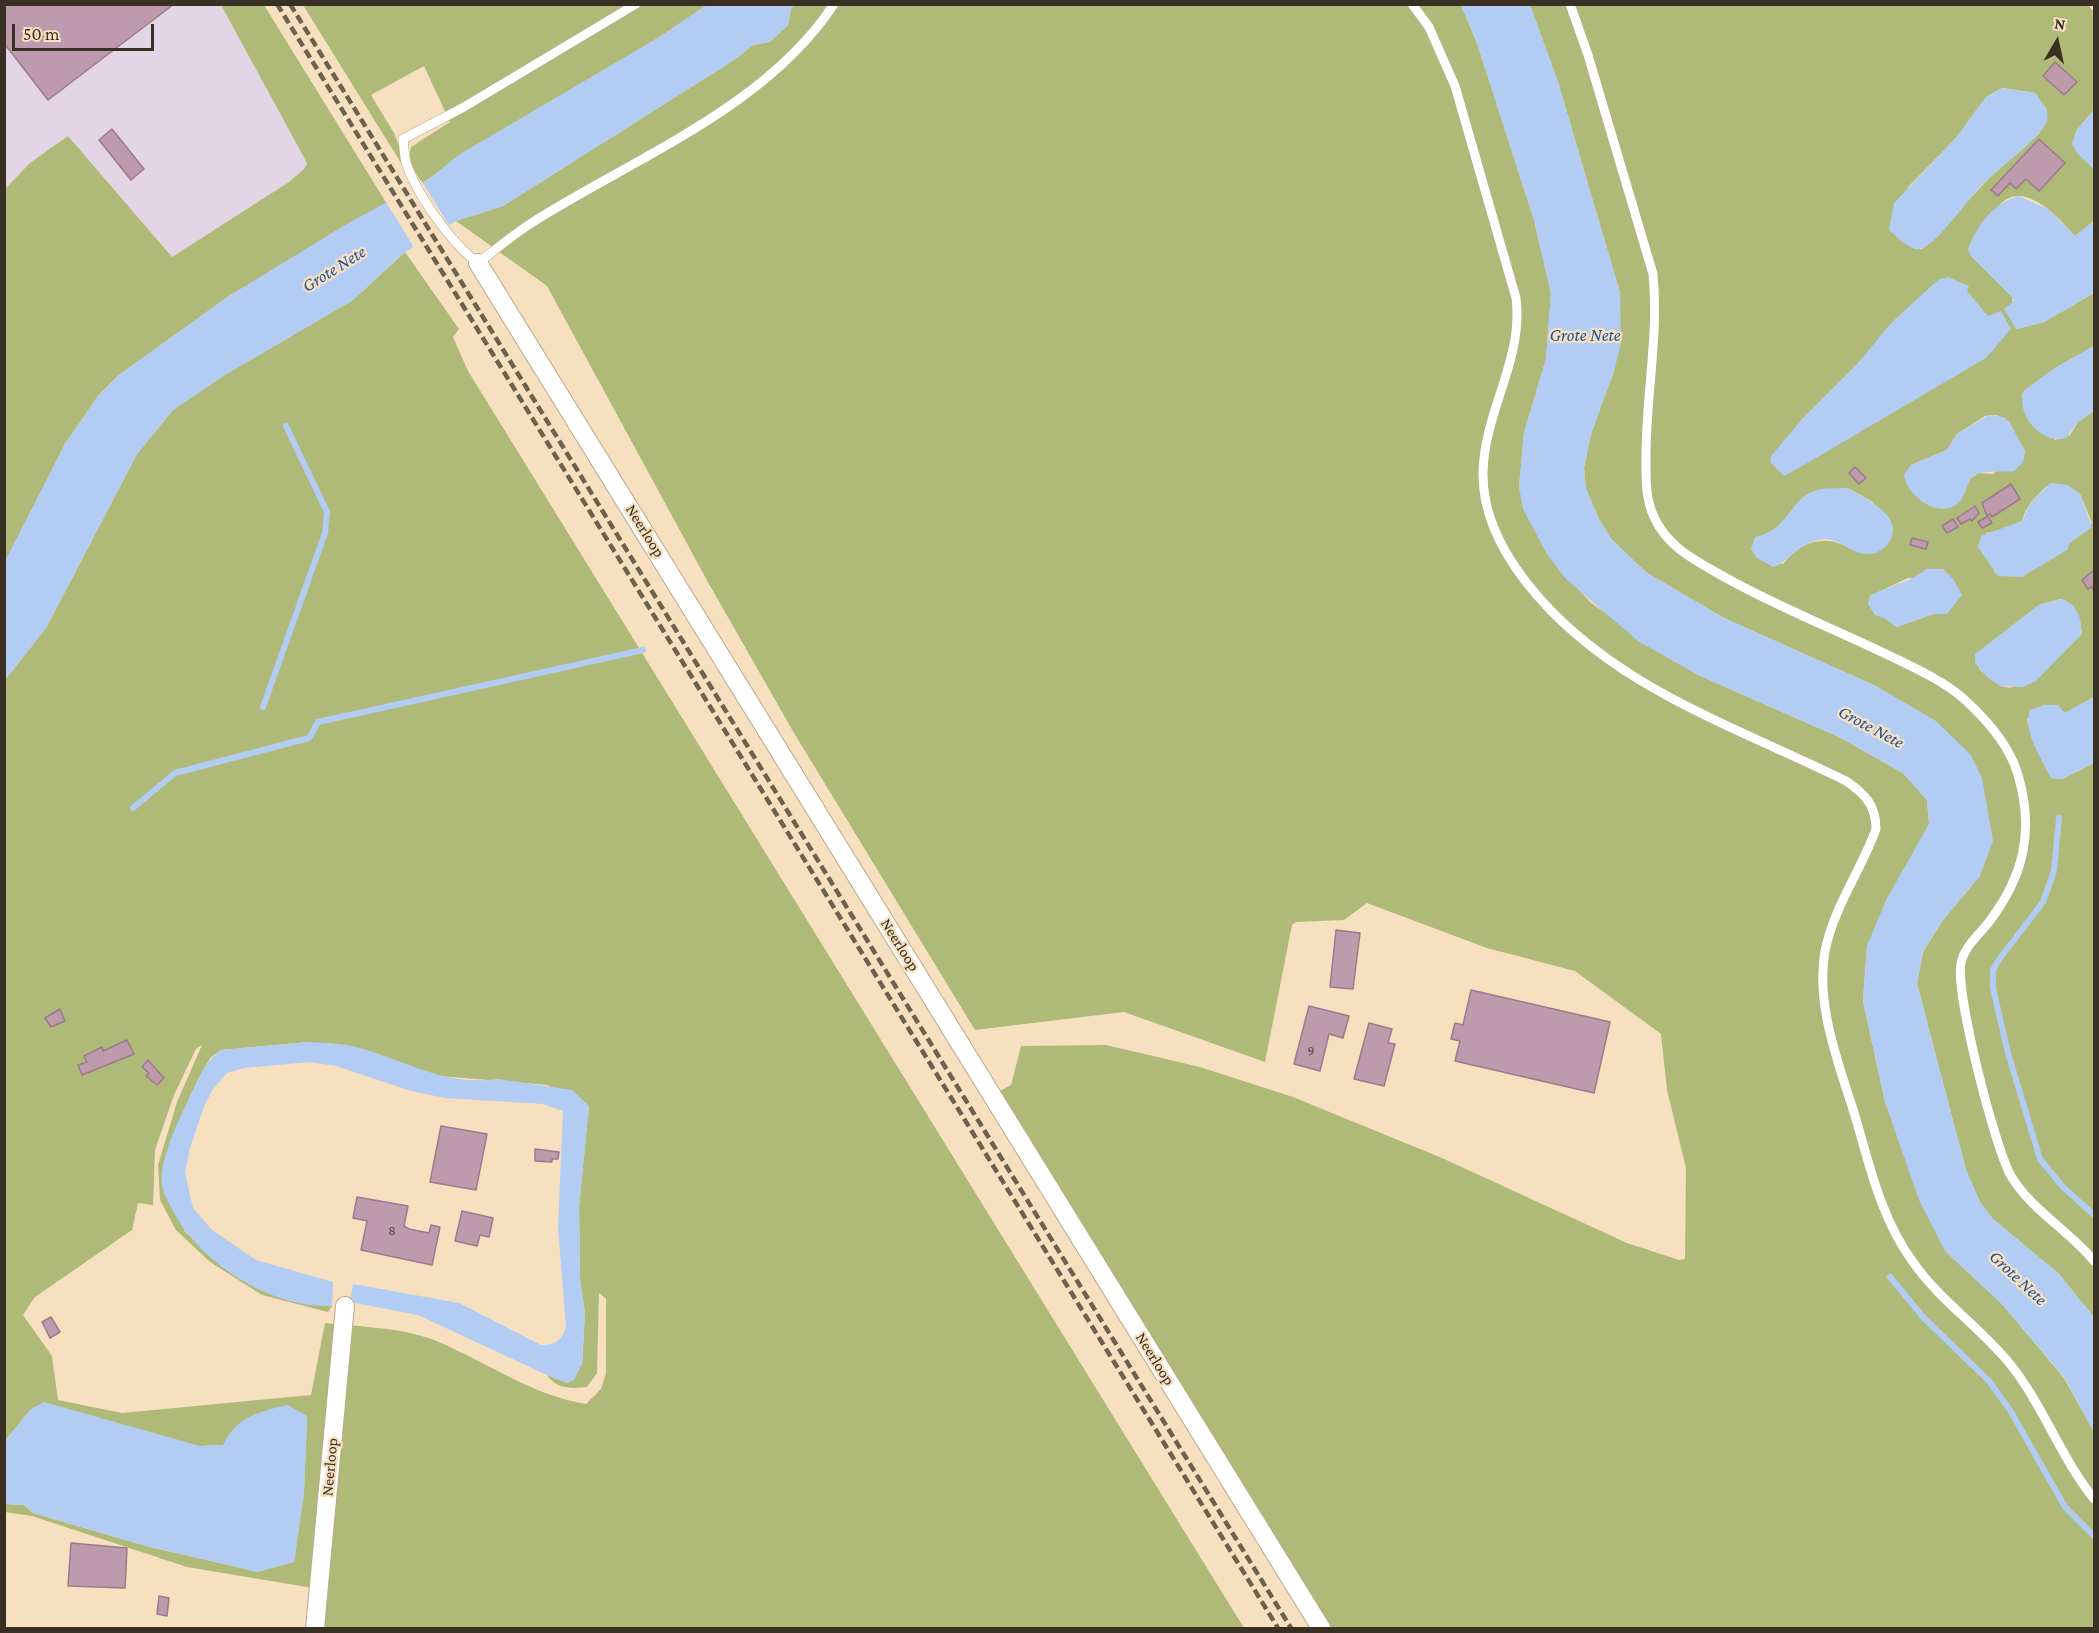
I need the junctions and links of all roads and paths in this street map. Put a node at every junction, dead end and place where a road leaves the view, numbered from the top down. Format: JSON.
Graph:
{"nodes":[{"id":1,"x":636,"y":4,"type":"edge"},
{"id":2,"x":834,"y":4,"type":"edge"},
{"id":3,"x":1412,"y":4,"type":"edge"},
{"id":4,"x":1570,"y":4,"type":"edge"},
{"id":5,"x":478,"y":263,"type":"junction"},
{"id":6,"x":2094,"y":1261,"type":"edge"},
{"id":7,"x":345,"y":1306,"type":"dead end"},
{"id":8,"x":2094,"y":1499,"type":"edge"},
{"id":9,"x":315,"y":1629,"type":"edge"},
{"id":10,"x":1321,"y":1629,"type":"edge"}],
"edges":[{"from":1,"to":5,"type":"lane"},
{"from":2,"to":5,"type":"lane"},
{"from":3,"to":8,"type":"lane"},
{"from":4,"to":6,"type":"lane"},
{"from":5,"to":10,"type":"street","name":"Neerloop"},
{"from":7,"to":9,"type":"street","name":"Neerloop"}]}
